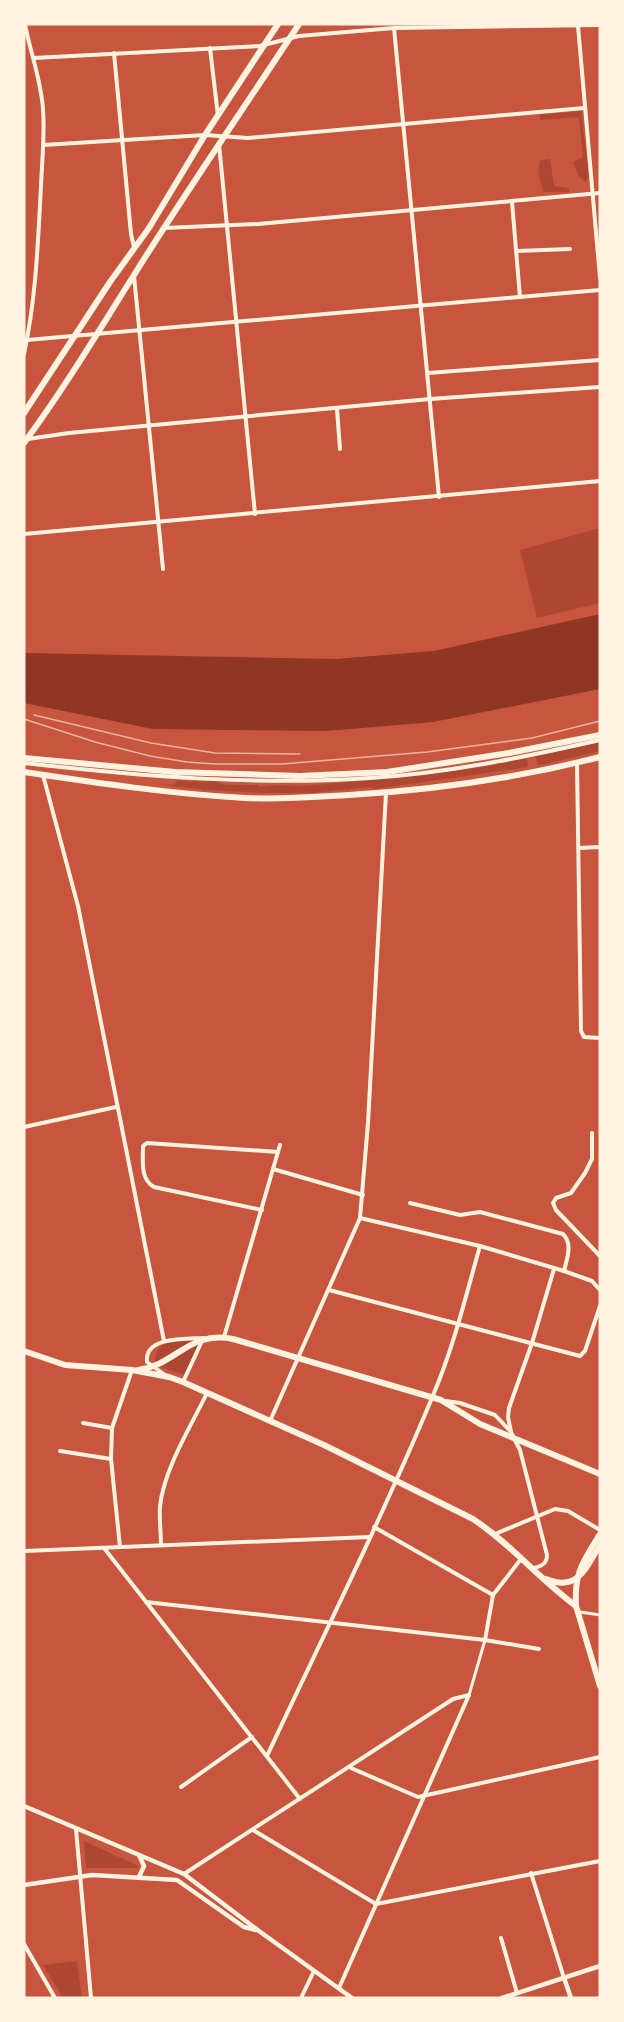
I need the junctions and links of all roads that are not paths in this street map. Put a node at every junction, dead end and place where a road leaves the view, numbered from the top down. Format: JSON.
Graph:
{"nodes":[{"id":1,"x":26,"y":24,"type":"edge"},
{"id":2,"x":278,"y":24,"type":"edge"},
{"id":3,"x":299,"y":24,"type":"edge"},
{"id":4,"x":600,"y":25,"type":"edge"},
{"id":5,"x":578,"y":26,"type":"junction"},
{"id":6,"x":394,"y":28,"type":"junction"},
{"id":7,"x":290,"y":37,"type":"junction"},
{"id":8,"x":27,"y":46,"type":"edge"},
{"id":9,"x":264,"y":46,"type":"junction"},
{"id":10,"x":210,"y":48,"type":"junction"},
{"id":11,"x":114,"y":53,"type":"junction"},
{"id":12,"x":34,"y":58,"type":"junction"},
{"id":13,"x":584,"y":108,"type":"junction"},
{"id":14,"x":218,"y":116,"type":"junction"},
{"id":15,"x":403,"y":125,"type":"junction"},
{"id":16,"x":205,"y":135,"type":"junction"},
{"id":17,"x":122,"y":140,"type":"junction"},
{"id":18,"x":221,"y":140,"type":"junction"},
{"id":19,"x":43,"y":145,"type":"junction"},
{"id":20,"x":600,"y":193,"type":"edge"},
{"id":21,"x":593,"y":194,"type":"junction"},
{"id":22,"x":512,"y":202,"type":"junction"},
{"id":23,"x":411,"y":211,"type":"junction"},
{"id":24,"x":228,"y":225,"type":"junction"},
{"id":25,"x":164,"y":228,"type":"junction"},
{"id":26,"x":135,"y":248,"type":"junction"},
{"id":27,"x":570,"y":249,"type":"dead end"},
{"id":28,"x":517,"y":252,"type":"junction"},
{"id":29,"x":134,"y":275,"type":"junction"},
{"id":30,"x":600,"y":278,"type":"edge"},
{"id":31,"x":600,"y":290,"type":"edge"},
{"id":32,"x":520,"y":297,"type":"junction"},
{"id":33,"x":422,"y":305,"type":"junction"},
{"id":34,"x":237,"y":322,"type":"junction"},
{"id":35,"x":140,"y":331,"type":"junction"},
{"id":36,"x":96,"y":335,"type":"junction"},
{"id":37,"x":74,"y":336,"type":"junction"},
{"id":38,"x":27,"y":340,"type":"junction"},
{"id":39,"x":24,"y":354,"type":"edge"},
{"id":40,"x":600,"y":360,"type":"edge"},
{"id":41,"x":428,"y":373,"type":"junction"},
{"id":42,"x":600,"y":387,"type":"edge"},
{"id":43,"x":430,"y":399,"type":"junction"},
{"id":44,"x":337,"y":409,"type":"junction"},
{"id":45,"x":24,"y":413,"type":"edge"},
{"id":46,"x":246,"y":418,"type":"junction"},
{"id":47,"x":150,"y":426,"type":"junction"},
{"id":48,"x":25,"y":441,"type":"edge"},
{"id":49,"x":340,"y":449,"type":"dead end"},
{"id":50,"x":600,"y":481,"type":"edge"},
{"id":51,"x":439,"y":497,"type":"junction"},
{"id":52,"x":255,"y":514,"type":"junction"},
{"id":53,"x":159,"y":522,"type":"junction"},
{"id":54,"x":24,"y":534,"type":"edge"},
{"id":55,"x":163,"y":569,"type":"dead end"},
{"id":56,"x":600,"y":735,"type":"edge"},
{"id":57,"x":600,"y":740,"type":"edge"},
{"id":58,"x":600,"y":758,"type":"edge"},
{"id":59,"x":24,"y":761,"type":"edge"},
{"id":60,"x":577,"y":763,"type":"junction"},
{"id":61,"x":24,"y":772,"type":"edge"},
{"id":62,"x":43,"y":775,"type":"junction"},
{"id":63,"x":386,"y":793,"type":"junction"},
{"id":64,"x":579,"y":848,"type":"junction"},
{"id":65,"x":600,"y":848,"type":"edge"},
{"id":66,"x":600,"y":1038,"type":"edge"},
{"id":67,"x":116,"y":1107,"type":"junction"},
{"id":68,"x":24,"y":1127,"type":"edge"},
{"id":69,"x":592,"y":1133,"type":"dead end"},
{"id":70,"x":280,"y":1145,"type":"dead end"},
{"id":71,"x":278,"y":1152,"type":"junction"},
{"id":72,"x":273,"y":1169,"type":"junction"},
{"id":73,"x":363,"y":1195,"type":"junction"},
{"id":74,"x":410,"y":1203,"type":"dead end"},
{"id":75,"x":262,"y":1210,"type":"junction"},
{"id":76,"x":360,"y":1218,"type":"junction"},
{"id":77,"x":480,"y":1246,"type":"junction"},
{"id":78,"x":600,"y":1256,"type":"edge"},
{"id":79,"x":554,"y":1269,"type":"junction"},
{"id":80,"x":564,"y":1271,"type":"junction"},
{"id":81,"x":329,"y":1290,"type":"junction"},
{"id":82,"x":600,"y":1290,"type":"edge"},
{"id":83,"x":600,"y":1306,"type":"edge"},
{"id":84,"x":458,"y":1323,"type":"junction"},
{"id":85,"x":224,"y":1337,"type":"junction"},
{"id":86,"x":205,"y":1338,"type":"junction"},
{"id":87,"x":164,"y":1341,"type":"junction"},
{"id":88,"x":532,"y":1343,"type":"junction"},
{"id":89,"x":24,"y":1351,"type":"edge"},
{"id":90,"x":298,"y":1357,"type":"junction"},
{"id":91,"x":151,"y":1367,"type":"junction"},
{"id":92,"x":132,"y":1371,"type":"junction"},
{"id":93,"x":169,"y":1377,"type":"junction"},
{"id":94,"x":183,"y":1382,"type":"junction"},
{"id":95,"x":208,"y":1392,"type":"junction"},
{"id":96,"x":432,"y":1397,"type":"junction"},
{"id":97,"x":441,"y":1400,"type":"junction"},
{"id":98,"x":270,"y":1421,"type":"junction"},
{"id":99,"x":83,"y":1423,"type":"dead end"},
{"id":100,"x":112,"y":1428,"type":"junction"},
{"id":101,"x":511,"y":1432,"type":"junction"},
{"id":102,"x":515,"y":1438,"type":"junction"},
{"id":103,"x":60,"y":1451,"type":"dead end"},
{"id":104,"x":111,"y":1460,"type":"junction"},
{"id":105,"x":600,"y":1474,"type":"edge"},
{"id":106,"x":396,"y":1480,"type":"junction"},
{"id":107,"x":536,"y":1516,"type":"junction"},
{"id":108,"x":374,"y":1527,"type":"junction"},
{"id":109,"x":600,"y":1532,"type":"edge"},
{"id":110,"x":495,"y":1534,"type":"junction"},
{"id":111,"x":370,"y":1537,"type":"junction"},
{"id":112,"x":161,"y":1544,"type":"junction"},
{"id":113,"x":600,"y":1545,"type":"edge"},
{"id":114,"x":120,"y":1547,"type":"junction"},
{"id":115,"x":104,"y":1548,"type":"junction"},
{"id":116,"x":24,"y":1551,"type":"edge"},
{"id":117,"x":522,"y":1559,"type":"junction"},
{"id":118,"x":532,"y":1568,"type":"junction"},
{"id":119,"x":543,"y":1578,"type":"junction"},
{"id":120,"x":576,"y":1579,"type":"junction"},
{"id":121,"x":493,"y":1594,"type":"junction"},
{"id":122,"x":146,"y":1602,"type":"junction"},
{"id":123,"x":577,"y":1609,"type":"junction"},
{"id":124,"x":600,"y":1615,"type":"edge"},
{"id":125,"x":330,"y":1621,"type":"junction"},
{"id":126,"x":485,"y":1640,"type":"junction"},
{"id":127,"x":538,"y":1648,"type":"dead end"},
{"id":128,"x":600,"y":1685,"type":"edge"},
{"id":129,"x":469,"y":1695,"type":"junction"},
{"id":130,"x":252,"y":1737,"type":"junction"},
{"id":131,"x":267,"y":1756,"type":"junction"},
{"id":132,"x":600,"y":1756,"type":"edge"},
{"id":133,"x":350,"y":1767,"type":"junction"},
{"id":134,"x":181,"y":1787,"type":"dead end"},
{"id":135,"x":426,"y":1795,"type":"junction"},
{"id":136,"x":300,"y":1799,"type":"junction"},
{"id":137,"x":24,"y":1806,"type":"edge"},
{"id":138,"x":76,"y":1829,"type":"junction"},
{"id":139,"x":253,"y":1830,"type":"junction"},
{"id":140,"x":139,"y":1855,"type":"junction"},
{"id":141,"x":600,"y":1861,"type":"edge"},
{"id":142,"x":531,"y":1873,"type":"junction"},
{"id":143,"x":184,"y":1874,"type":"junction"},
{"id":144,"x":80,"y":1875,"type":"junction"},
{"id":145,"x":139,"y":1876,"type":"junction"},
{"id":146,"x":177,"y":1880,"type":"junction"},
{"id":147,"x":24,"y":1885,"type":"edge"},
{"id":148,"x":376,"y":1904,"type":"junction"},
{"id":149,"x":259,"y":1931,"type":"junction"},
{"id":150,"x":501,"y":1938,"type":"dead end"},
{"id":151,"x":24,"y":1944,"type":"edge"},
{"id":152,"x":600,"y":1966,"type":"edge"},
{"id":153,"x":314,"y":1971,"type":"junction"},
{"id":154,"x":564,"y":1978,"type":"junction"},
{"id":155,"x":339,"y":1988,"type":"junction"},
{"id":156,"x":517,"y":1993,"type":"junction"},
{"id":157,"x":55,"y":1998,"type":"edge"},
{"id":158,"x":91,"y":1998,"type":"edge"},
{"id":159,"x":301,"y":1998,"type":"edge"},
{"id":160,"x":352,"y":1998,"type":"edge"},
{"id":161,"x":502,"y":1998,"type":"edge"},
{"id":162,"x":571,"y":1998,"type":"edge"}],
"edges":[{"from":1,"to":8,"type":"street"},
{"from":2,"to":9,"type":"main road"},
{"from":3,"to":7,"type":"main road"},
{"from":4,"to":5,"type":"street"},
{"from":5,"to":6,"type":"street"},
{"from":5,"to":13,"type":"street"},
{"from":6,"to":7,"type":"street"},
{"from":6,"to":15,"type":"street"},
{"from":7,"to":9,"type":"street"},
{"from":7,"to":18,"type":"main road"},
{"from":8,"to":12,"type":"street"},
{"from":9,"to":10,"type":"street"},
{"from":9,"to":14,"type":"main road"},
{"from":10,"to":11,"type":"street"},
{"from":10,"to":14,"type":"street"},
{"from":11,"to":12,"type":"street"},
{"from":11,"to":17,"type":"street"},
{"from":12,"to":19,"type":"street"},
{"from":13,"to":15,"type":"street"},
{"from":13,"to":21,"type":"street"},
{"from":14,"to":16,"type":"main road"},
{"from":15,"to":18,"type":"street"},
{"from":15,"to":23,"type":"street"},
{"from":16,"to":17,"type":"street"},
{"from":16,"to":18,"type":"street"},
{"from":16,"to":26,"type":"main road"},
{"from":17,"to":19,"type":"street"},
{"from":17,"to":26,"type":"street"},
{"from":18,"to":24,"type":"street"},
{"from":18,"to":25,"type":"main road"},
{"from":19,"to":38,"type":"street"},
{"from":20,"to":21,"type":"street"},
{"from":21,"to":22,"type":"street"},
{"from":21,"to":30,"type":"street"},
{"from":22,"to":23,"type":"street"},
{"from":22,"to":28,"type":"street"},
{"from":23,"to":24,"type":"street"},
{"from":23,"to":33,"type":"street"},
{"from":24,"to":25,"type":"street"},
{"from":24,"to":34,"type":"street"},
{"from":25,"to":29,"type":"main road"},
{"from":26,"to":37,"type":"main road"},
{"from":27,"to":28,"type":"street"},
{"from":28,"to":32,"type":"street"},
{"from":29,"to":35,"type":"street"},
{"from":29,"to":36,"type":"main road"},
{"from":31,"to":32,"type":"street"},
{"from":32,"to":33,"type":"street"},
{"from":33,"to":34,"type":"street"},
{"from":33,"to":41,"type":"street"},
{"from":34,"to":35,"type":"street"},
{"from":34,"to":46,"type":"street"},
{"from":35,"to":36,"type":"street"},
{"from":35,"to":47,"type":"street"},
{"from":36,"to":37,"type":"street"},
{"from":36,"to":48,"type":"main road"},
{"from":37,"to":38,"type":"street"},
{"from":37,"to":45,"type":"main road"},
{"from":38,"to":39,"type":"street"},
{"from":40,"to":41,"type":"street"},
{"from":41,"to":43,"type":"street"},
{"from":42,"to":43,"type":"street"},
{"from":43,"to":44,"type":"street"},
{"from":43,"to":51,"type":"street"},
{"from":44,"to":46,"type":"street"},
{"from":44,"to":49,"type":"street"},
{"from":46,"to":47,"type":"street"},
{"from":46,"to":52,"type":"street"},
{"from":47,"to":48,"type":"street"},
{"from":47,"to":53,"type":"street"},
{"from":50,"to":51,"type":"street"},
{"from":51,"to":52,"type":"street"},
{"from":52,"to":53,"type":"street"},
{"from":53,"to":54,"type":"street"},
{"from":53,"to":55,"type":"street"},
{"from":56,"to":59,"type":"main road"},
{"from":57,"to":59,"type":"street"},
{"from":58,"to":60,"type":"main road"},
{"from":60,"to":63,"type":"main road"},
{"from":60,"to":64,"type":"street"},
{"from":61,"to":62,"type":"main road"},
{"from":62,"to":63,"type":"main road"},
{"from":62,"to":67,"type":"street"},
{"from":63,"to":73,"type":"street"},
{"from":64,"to":65,"type":"street"},
{"from":64,"to":66,"type":"street"},
{"from":67,"to":68,"type":"street"},
{"from":67,"to":87,"type":"street"},
{"from":69,"to":78,"type":"street"},
{"from":70,"to":71,"type":"street"},
{"from":71,"to":72,"type":"street"},
{"from":71,"to":75,"type":"street"},
{"from":72,"to":73,"type":"street"},
{"from":72,"to":75,"type":"street"},
{"from":73,"to":76,"type":"street"},
{"from":74,"to":80,"type":"street"},
{"from":75,"to":85,"type":"street"},
{"from":76,"to":77,"type":"street"},
{"from":76,"to":81,"type":"street"},
{"from":77,"to":79,"type":"street"},
{"from":77,"to":84,"type":"street"},
{"from":79,"to":80,"type":"street"},
{"from":79,"to":88,"type":"street"},
{"from":80,"to":82,"type":"street"},
{"from":81,"to":84,"type":"street"},
{"from":81,"to":90,"type":"street"},
{"from":83,"to":88,"type":"street"},
{"from":84,"to":88,"type":"street"},
{"from":84,"to":96,"type":"street"},
{"from":85,"to":86,"type":"main road"},
{"from":85,"to":90,"type":"main road"},
{"from":86,"to":87,"type":"street"},
{"from":86,"to":91,"type":"main road"},
{"from":86,"to":94,"type":"street"},
{"from":87,"to":91,"type":"street"},
{"from":88,"to":101,"type":"street"},
{"from":89,"to":92,"type":"main road"},
{"from":90,"to":96,"type":"main road"},
{"from":90,"to":98,"type":"street"},
{"from":91,"to":92,"type":"main road"},
{"from":91,"to":93,"type":"street"},
{"from":92,"to":93,"type":"main road"},
{"from":92,"to":100,"type":"street"},
{"from":93,"to":94,"type":"main road"},
{"from":94,"to":95,"type":"main road"},
{"from":95,"to":98,"type":"main road"},
{"from":95,"to":112,"type":"street"},
{"from":96,"to":97,"type":"main road"},
{"from":96,"to":106,"type":"street"},
{"from":97,"to":101,"type":"street"},
{"from":97,"to":102,"type":"main road"},
{"from":98,"to":106,"type":"main road"},
{"from":99,"to":100,"type":"street"},
{"from":100,"to":104,"type":"street"},
{"from":101,"to":102,"type":"street"},
{"from":102,"to":105,"type":"main road"},
{"from":102,"to":107,"type":"street"},
{"from":103,"to":104,"type":"street"},
{"from":104,"to":114,"type":"street"},
{"from":106,"to":108,"type":"street"},
{"from":106,"to":110,"type":"main road"},
{"from":107,"to":109,"type":"street"},
{"from":107,"to":110,"type":"street"},
{"from":107,"to":118,"type":"street"},
{"from":108,"to":111,"type":"street"},
{"from":108,"to":121,"type":"street"},
{"from":109,"to":120,"type":"main road"},
{"from":110,"to":117,"type":"main road"},
{"from":111,"to":112,"type":"street"},
{"from":111,"to":125,"type":"street"},
{"from":112,"to":114,"type":"street"},
{"from":113,"to":120,"type":"main road"},
{"from":114,"to":115,"type":"street"},
{"from":115,"to":116,"type":"street"},
{"from":115,"to":122,"type":"street"},
{"from":117,"to":118,"type":"main road"},
{"from":117,"to":121,"type":"street"},
{"from":118,"to":119,"type":"main road"},
{"from":119,"to":120,"type":"main road"},
{"from":119,"to":123,"type":"main road"},
{"from":120,"to":123,"type":"main road"},
{"from":121,"to":126,"type":"street"},
{"from":122,"to":125,"type":"street"},
{"from":122,"to":130,"type":"street"},
{"from":123,"to":124,"type":"street"},
{"from":123,"to":128,"type":"main road"},
{"from":125,"to":126,"type":"street"},
{"from":125,"to":131,"type":"street"},
{"from":126,"to":127,"type":"street"},
{"from":126,"to":129,"type":"street"},
{"from":129,"to":133,"type":"street"},
{"from":129,"to":135,"type":"street"},
{"from":130,"to":131,"type":"street"},
{"from":130,"to":134,"type":"street"},
{"from":131,"to":136,"type":"street"},
{"from":132,"to":135,"type":"street"},
{"from":133,"to":135,"type":"street"},
{"from":133,"to":136,"type":"street"},
{"from":135,"to":148,"type":"street"},
{"from":136,"to":139,"type":"street"},
{"from":137,"to":138,"type":"street"},
{"from":138,"to":140,"type":"street"},
{"from":138,"to":144,"type":"street"},
{"from":139,"to":143,"type":"street"},
{"from":139,"to":148,"type":"street"},
{"from":140,"to":143,"type":"street"},
{"from":140,"to":145,"type":"street"},
{"from":141,"to":142,"type":"street"},
{"from":142,"to":148,"type":"street"},
{"from":142,"to":154,"type":"street"},
{"from":143,"to":146,"type":"street"},
{"from":143,"to":149,"type":"street"},
{"from":144,"to":145,"type":"street"},
{"from":144,"to":147,"type":"street"},
{"from":144,"to":158,"type":"street"},
{"from":145,"to":146,"type":"street"},
{"from":146,"to":149,"type":"street"},
{"from":148,"to":155,"type":"street"},
{"from":149,"to":153,"type":"street"},
{"from":150,"to":156,"type":"street"},
{"from":151,"to":157,"type":"street"},
{"from":152,"to":154,"type":"street"},
{"from":153,"to":155,"type":"street"},
{"from":153,"to":159,"type":"street"},
{"from":154,"to":156,"type":"street"},
{"from":154,"to":162,"type":"street"},
{"from":155,"to":160,"type":"street"},
{"from":156,"to":161,"type":"street"}]}
